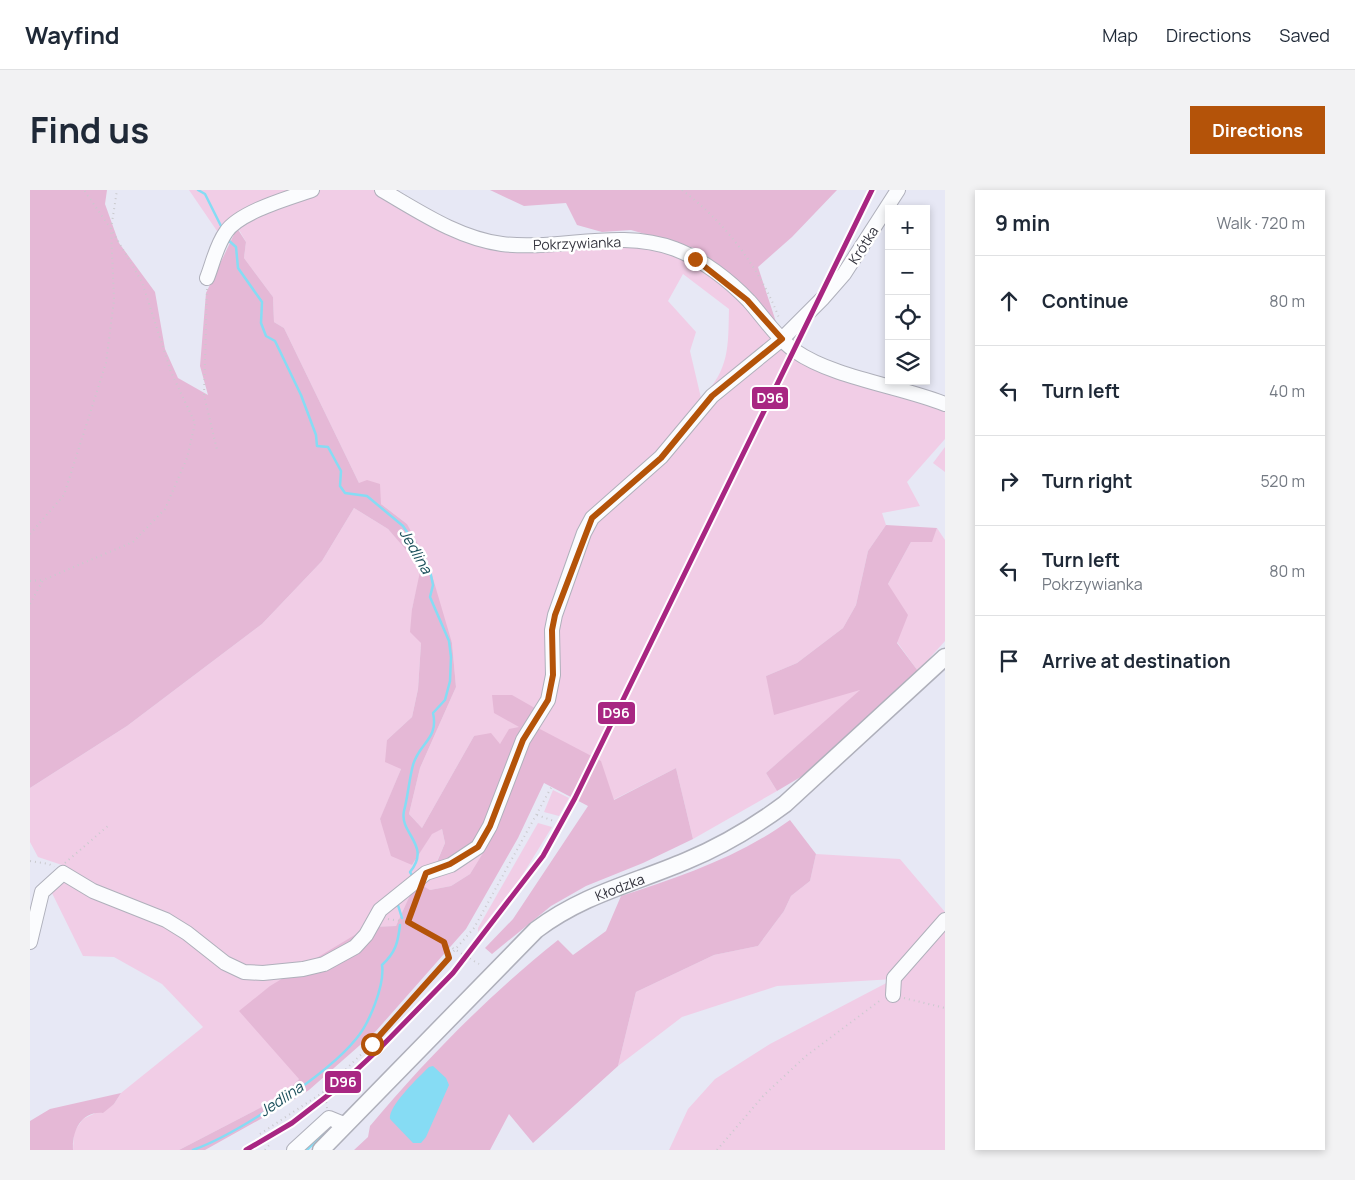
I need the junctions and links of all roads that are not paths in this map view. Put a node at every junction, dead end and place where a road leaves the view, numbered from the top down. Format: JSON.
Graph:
{"nodes":[{"id":1,"x":312,"y":190,"type":"edge"},
{"id":2,"x":382,"y":190,"type":"edge"},
{"id":3,"x":898,"y":190,"type":"edge"},
{"id":4,"x":208,"y":278,"type":"road end"},
{"id":5,"x":782,"y":339,"type":"junction"},
{"id":6,"x":945,"y":404,"type":"edge"},
{"id":7,"x":945,"y":657,"type":"edge"},
{"id":8,"x":945,"y":920,"type":"edge"},
{"id":9,"x":30,"y":942,"type":"edge"},
{"id":10,"x":893,"y":995,"type":"road end"},
{"id":11,"x":346,"y":1124,"type":"junction"},
{"id":12,"x":294,"y":1150,"type":"edge"},
{"id":13,"x":321,"y":1150,"type":"edge"}],
"edges":[{"from":1,"to":4,"type":"street"},
{"from":2,"to":5,"type":"street","name":"Pokrzywianka"},
{"from":3,"to":5,"type":"street","name":"Krótka"},
{"from":5,"to":6,"type":"street","name":"Pokrzywianka"},
{"from":5,"to":9,"type":"street","name":"Krótka"},
{"from":7,"to":11,"type":"main road","name":"Kłodzka"},
{"from":8,"to":10,"type":"street"},
{"from":11,"to":12,"type":"street"},
{"from":11,"to":13,"type":"main road","name":"Kłodzka"}]}
